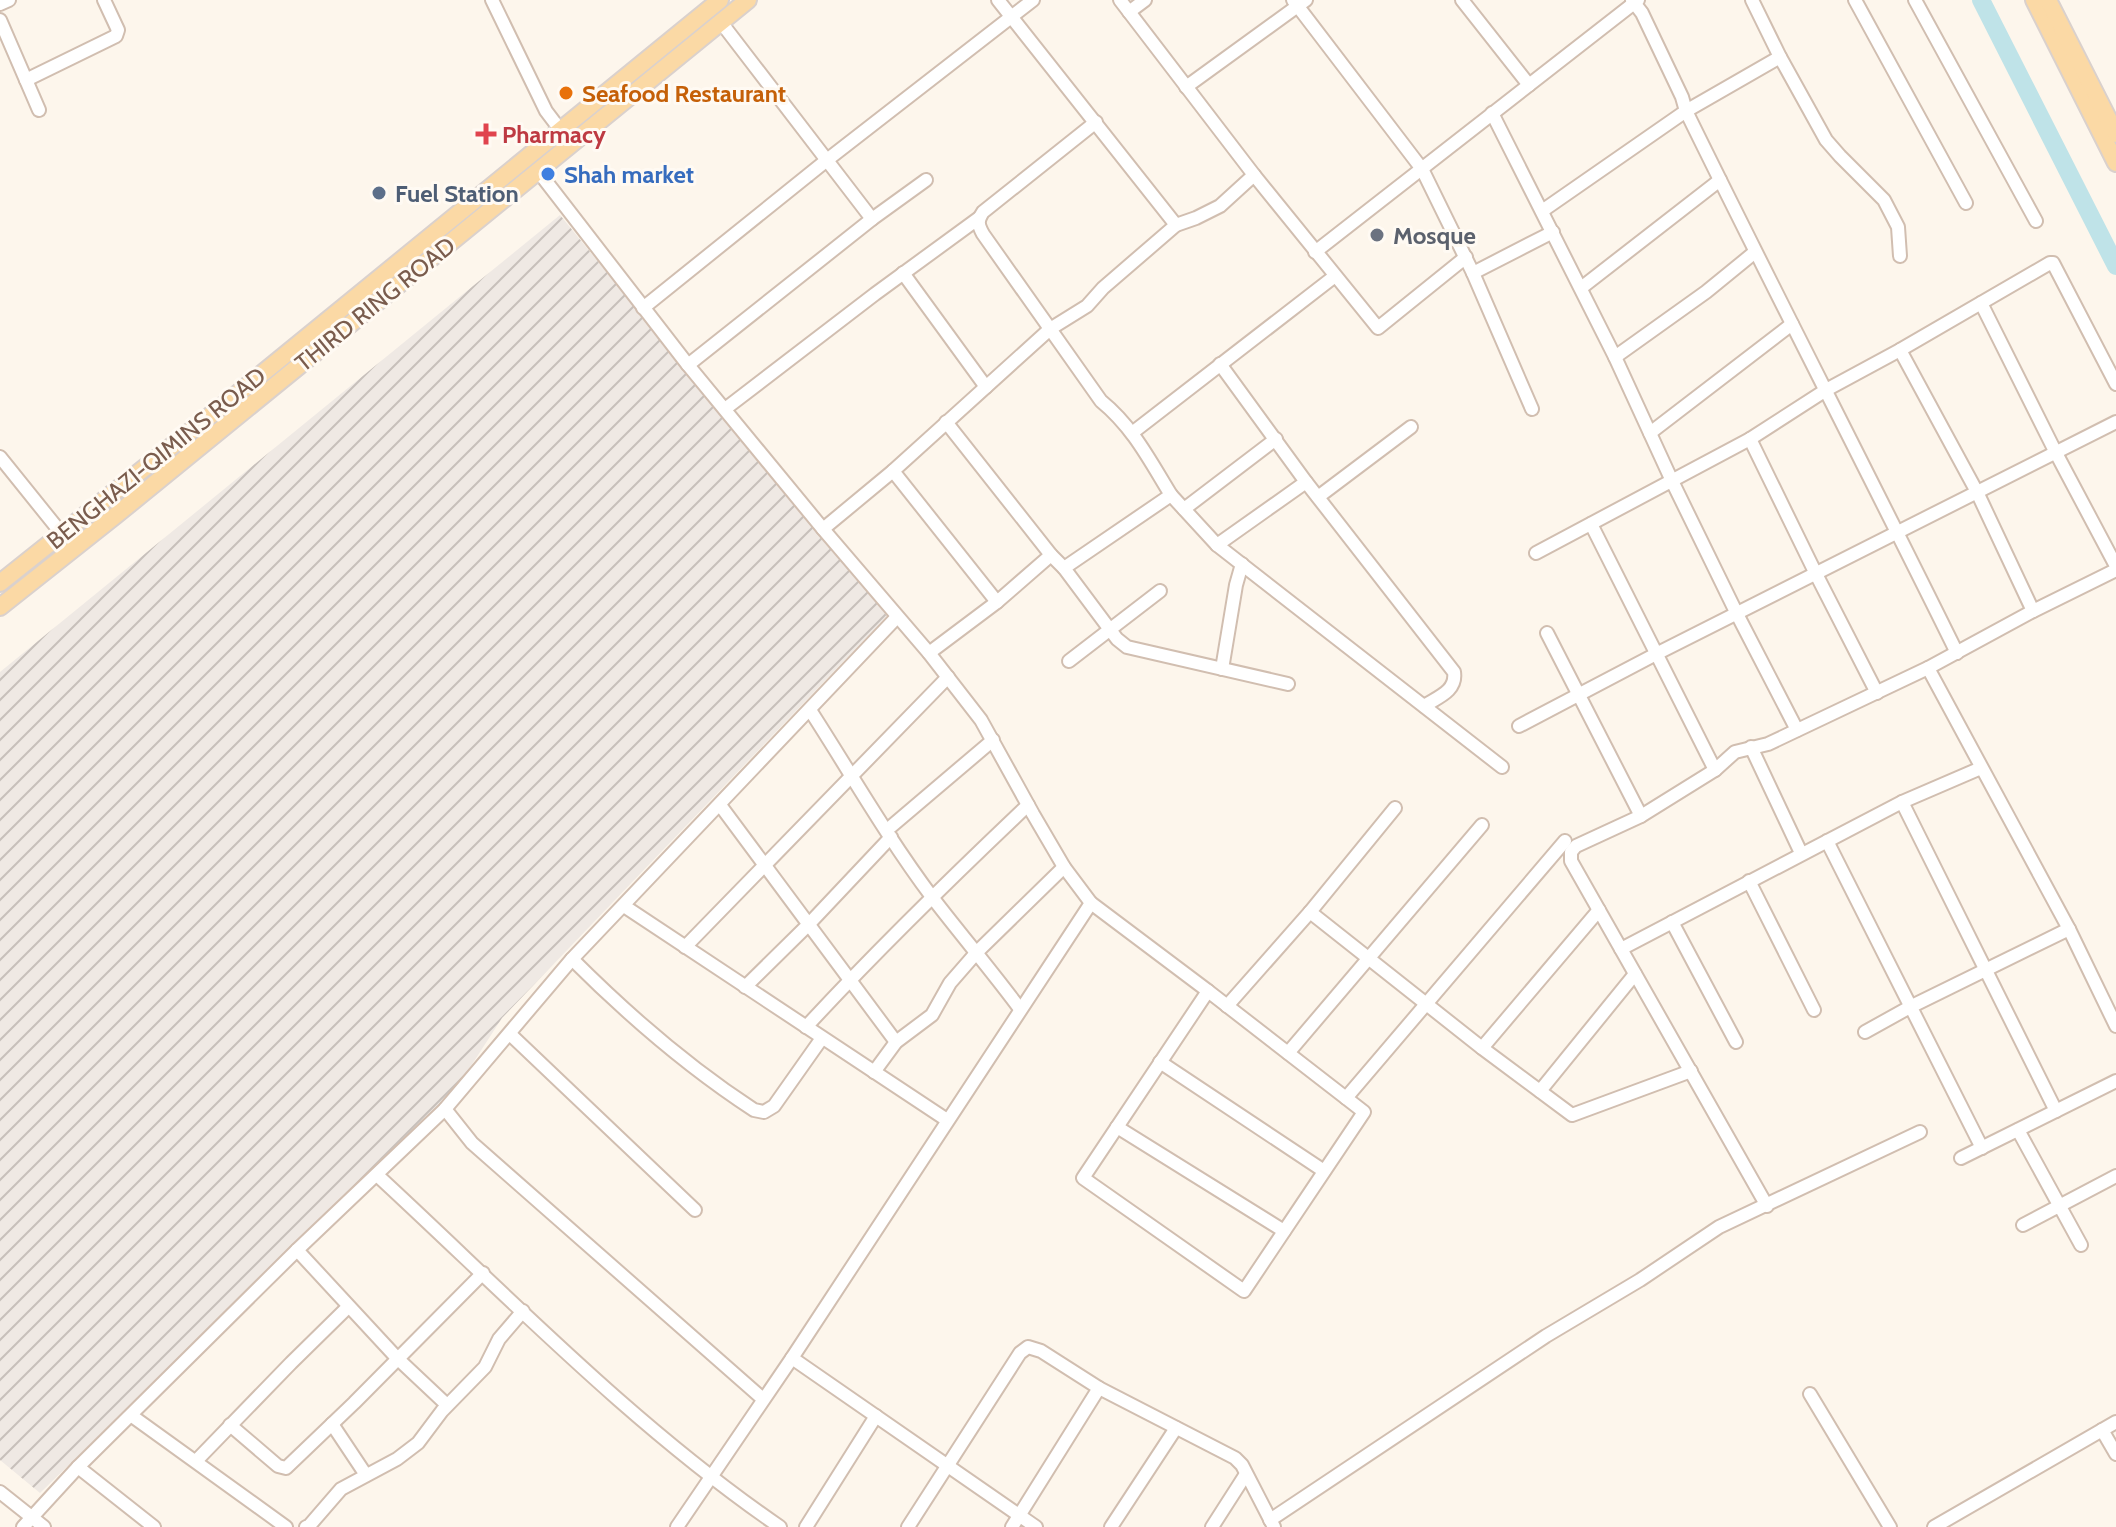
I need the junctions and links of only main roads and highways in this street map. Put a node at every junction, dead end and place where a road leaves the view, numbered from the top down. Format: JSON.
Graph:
{"nodes":[{"id":1,"x":720,"y":0,"type":"edge"},
{"id":2,"x":748,"y":0,"type":"edge"},
{"id":3,"x":2034,"y":0,"type":"edge"},
{"id":4,"x":2048,"y":0,"type":"edge"},
{"id":5,"x":2116,"y":134,"type":"edge"},
{"id":6,"x":566,"y":137,"type":"junction"},
{"id":7,"x":2116,"y":163,"type":"edge"},
{"id":8,"x":0,"y":583,"type":"edge"},
{"id":9,"x":0,"y":607,"type":"edge"}],
"edges":[{"from":1,"to":6,"type":"main road","name":"BENGHAZI-QIMINS ROAD"},
{"from":2,"to":6,"type":"main road","name":"THIRD RING ROAD"},
{"from":3,"to":7,"type":"main road"},
{"from":4,"to":5,"type":"main road"},
{"from":6,"to":8,"type":"main road","name":"BENGHAZI-QIMINS ROAD"},
{"from":6,"to":9,"type":"main road","name":"THIRD RING ROAD"}]}
